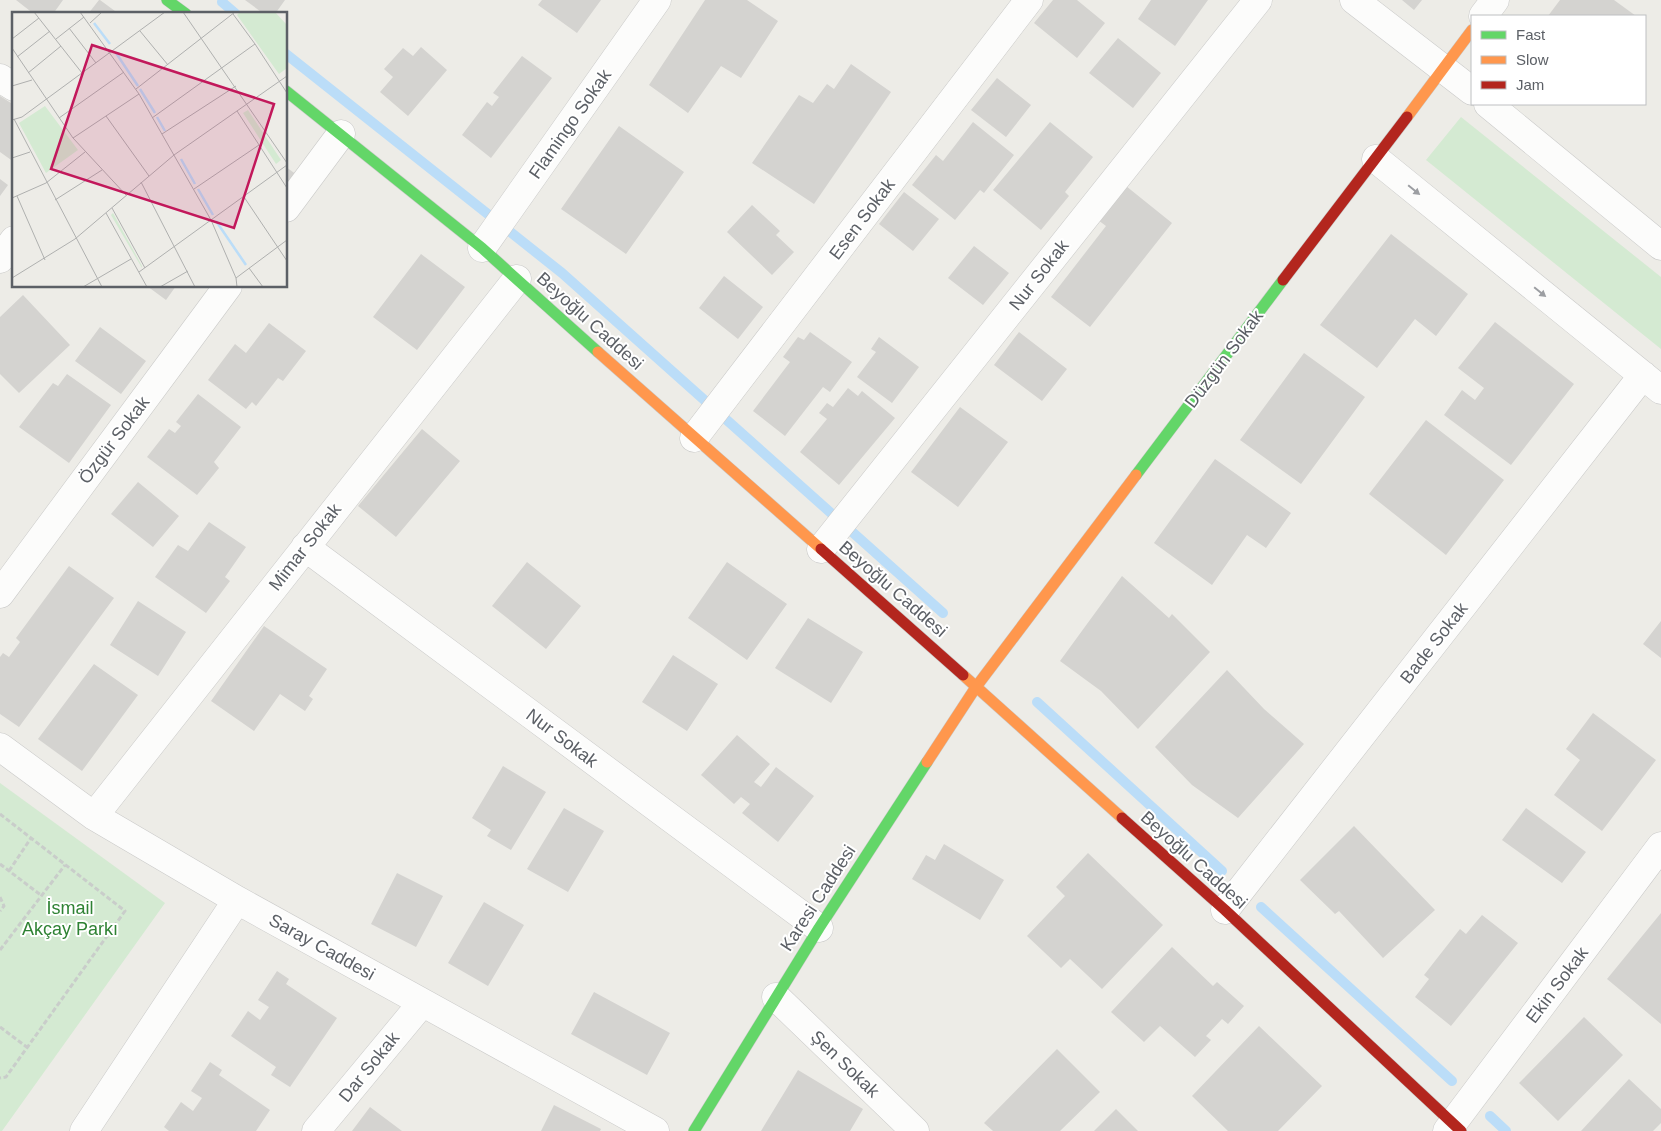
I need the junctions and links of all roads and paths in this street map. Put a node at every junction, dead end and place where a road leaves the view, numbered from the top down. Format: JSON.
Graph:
{"nodes":[{"id":1,"x":657,"y":0,"type":"edge"},
{"id":2,"x":1029,"y":0,"type":"edge"},
{"id":3,"x":1258,"y":0,"type":"edge"},
{"id":4,"x":1354,"y":0,"type":"edge"},
{"id":5,"x":1495,"y":0,"type":"edge"},
{"id":6,"x":1483,"y":15,"type":"edge"},
{"id":7,"x":1471,"y":31,"type":"edge"},
{"id":8,"x":1444,"y":68,"type":"junction"},
{"id":9,"x":0,"y":78,"type":"edge"},
{"id":10,"x":12,"y":86,"type":"edge"},
{"id":11,"x":1471,"y":90,"type":"edge"},
{"id":12,"x":288,"y":93,"type":"edge"},
{"id":13,"x":1489,"y":105,"type":"edge"},
{"id":14,"x":342,"y":134,"type":"junction"},
{"id":15,"x":1376,"y":159,"type":"junction"},
{"id":16,"x":288,"y":205,"type":"edge"},
{"id":17,"x":487,"y":242,"type":"junction"},
{"id":18,"x":12,"y":243,"type":"edge"},
{"id":19,"x":1661,"y":246,"type":"edge"},
{"id":20,"x":0,"y":259,"type":"edge"},
{"id":21,"x":517,"y":278,"type":"junction"},
{"id":22,"x":227,"y":288,"type":"edge"},
{"id":23,"x":1652,"y":383,"type":"edge"},
{"id":24,"x":701,"y":430,"type":"junction"},
{"id":25,"x":827,"y":542,"type":"junction"},
{"id":26,"x":305,"y":547,"type":"junction"},
{"id":27,"x":0,"y":594,"type":"edge"},
{"id":28,"x":976,"y":687,"type":"junction"},
{"id":29,"x":0,"y":747,"type":"edge"},
{"id":30,"x":0,"y":814,"type":"edge"},
{"id":31,"x":94,"y":816,"type":"junction"},
{"id":32,"x":31,"y":838,"type":"junction"},
{"id":33,"x":1661,"y":846,"type":"edge"},
{"id":34,"x":0,"y":864,"type":"edge"},
{"id":35,"x":65,"y":865,"type":"junction"},
{"id":36,"x":9,"y":870,"type":"junction"},
{"id":37,"x":42,"y":896,"type":"junction"},
{"id":38,"x":0,"y":897,"type":"edge"},
{"id":39,"x":236,"y":900,"type":"junction"},
{"id":40,"x":1225,"y":910,"type":"junction"},
{"id":41,"x":0,"y":911,"type":"edge"},
{"id":42,"x":819,"y":928,"type":"junction"},
{"id":43,"x":0,"y":950,"type":"edge"},
{"id":44,"x":776,"y":997,"type":"junction"},
{"id":45,"x":422,"y":1002,"type":"junction"},
{"id":46,"x":0,"y":1027,"type":"edge"},
{"id":47,"x":28,"y":1048,"type":"junction"},
{"id":48,"x":0,"y":1078,"type":"edge"},
{"id":49,"x":1454,"y":1128,"type":"edge"},
{"id":50,"x":84,"y":1131,"type":"edge"},
{"id":51,"x":316,"y":1131,"type":"edge"},
{"id":52,"x":655,"y":1131,"type":"edge"},
{"id":53,"x":694,"y":1131,"type":"edge"},
{"id":54,"x":915,"y":1131,"type":"edge"}],
"edges":[{"from":1,"to":17,"type":"street","name":"Flamingo Sokak"},
{"from":2,"to":24,"type":"street","name":"Esen Sokak"},
{"from":3,"to":25,"type":"street","name":"Nur Sokak"},
{"from":4,"to":8,"type":"street"},
{"from":5,"to":6,"type":"street"},
{"from":7,"to":8,"type":"main road","name":"Düzgün Sokak"},
{"from":8,"to":11,"type":"street"},
{"from":8,"to":15,"type":"main road","name":"Düzgün Sokak"},
{"from":9,"to":10,"type":"street"},
{"from":12,"to":14,"type":"main road","name":"Beyoğlu Caddesi"},
{"from":13,"to":19,"type":"street"},
{"from":14,"to":16,"type":"street"},
{"from":14,"to":17,"type":"main road","name":"Beyoğlu Caddesi"},
{"from":15,"to":23,"type":"street","one_way":true},
{"from":15,"to":28,"type":"main road","name":"Düzgün Sokak"},
{"from":17,"to":21,"type":"main road","name":"Beyoğlu Caddesi"},
{"from":18,"to":20,"type":"street"},
{"from":21,"to":24,"type":"main road","name":"Beyoğlu Caddesi"},
{"from":21,"to":26,"type":"street","name":"Mimar Sokak"},
{"from":22,"to":27,"type":"street","name":"Özgür Sokak"},
{"from":23,"to":40,"type":"street","name":"Bade Sokak"},
{"from":24,"to":25,"type":"main road","name":"Beyoğlu Caddesi"},
{"from":25,"to":28,"type":"main road","name":"Beyoğlu Caddesi"},
{"from":26,"to":31,"type":"street","name":"Mimar Sokak"},
{"from":26,"to":42,"type":"street","name":"Nur Sokak"},
{"from":28,"to":40,"type":"main road","name":"Beyoğlu Caddesi"},
{"from":28,"to":42,"type":"main road","name":"Karesi Caddesi"},
{"from":29,"to":31,"type":"street","name":"Saray Caddesi"},
{"from":30,"to":32,"type":"path"},
{"from":31,"to":39,"type":"street","name":"Saray Caddesi"},
{"from":32,"to":35,"type":"path"},
{"from":32,"to":36,"type":"path"},
{"from":33,"to":49,"type":"street","name":"Ekin Sokak"},
{"from":34,"to":36,"type":"path"},
{"from":35,"to":37,"type":"path"},
{"from":35,"to":47,"type":"path"},
{"from":36,"to":37,"type":"path"},
{"from":37,"to":43,"type":"path"},
{"from":38,"to":41,"type":"path"},
{"from":39,"to":45,"type":"street","name":"Saray Caddesi"},
{"from":39,"to":50,"type":"street"},
{"from":40,"to":49,"type":"main road","name":"Beyoğlu Caddesi"},
{"from":42,"to":44,"type":"main road","name":"Karesi Caddesi"},
{"from":44,"to":53,"type":"main road","name":"Karesi Caddesi"},
{"from":44,"to":54,"type":"street","name":"Şen Sokak"},
{"from":45,"to":51,"type":"street","name":"Dar Sokak"},
{"from":45,"to":52,"type":"street","name":"Saray Caddesi"},
{"from":46,"to":47,"type":"path"},
{"from":47,"to":48,"type":"path"}]}
